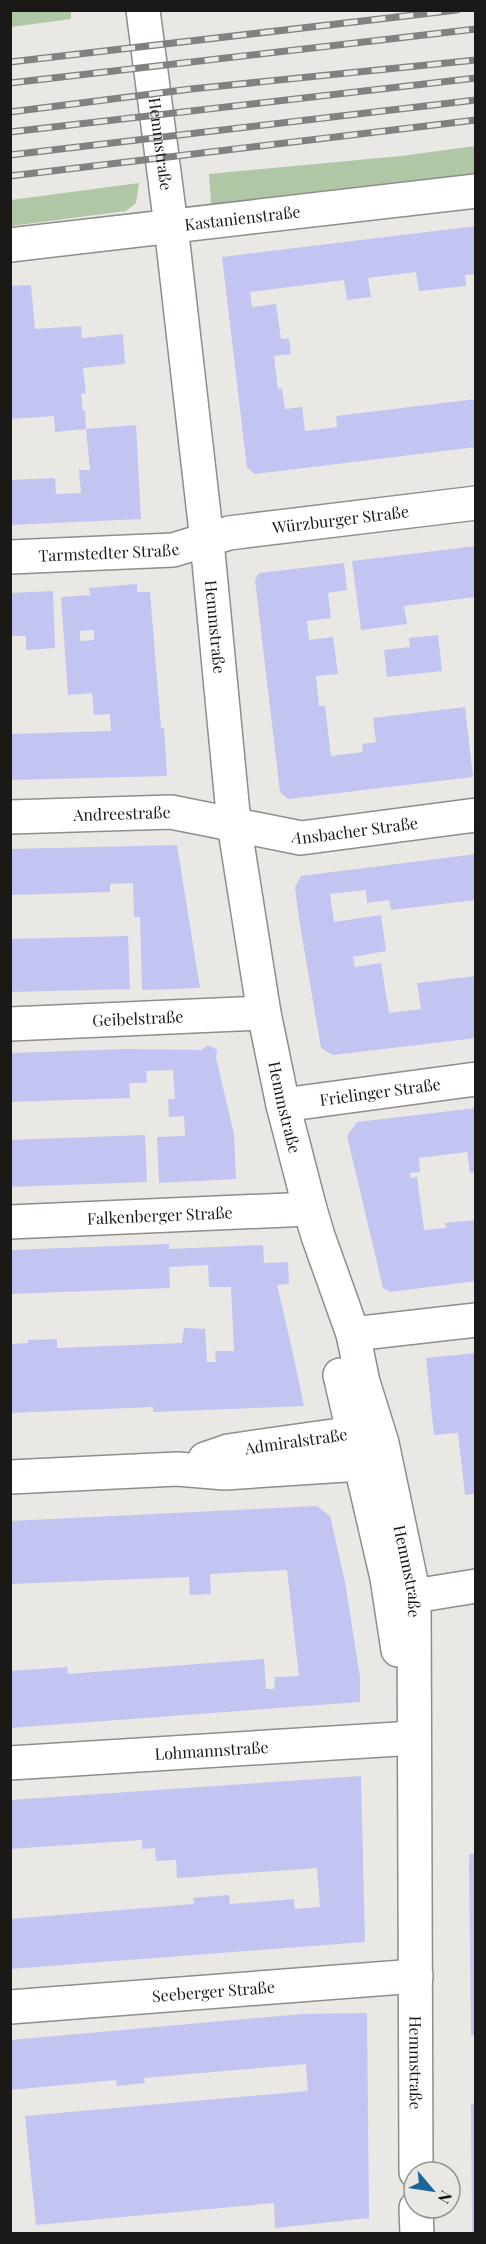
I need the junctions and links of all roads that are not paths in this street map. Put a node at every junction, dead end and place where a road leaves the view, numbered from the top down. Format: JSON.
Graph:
{"nodes":[{"id":1,"x":143,"y":10,"type":"edge"},
{"id":2,"x":476,"y":191,"type":"edge"},
{"id":3,"x":171,"y":226,"type":"junction"},
{"id":4,"x":10,"y":245,"type":"edge"},
{"id":5,"x":476,"y":503,"type":"edge"},
{"id":6,"x":207,"y":541,"type":"junction"},
{"id":7,"x":10,"y":557,"type":"edge"},
{"id":8,"x":476,"y":814,"type":"edge"},
{"id":9,"x":10,"y":817,"type":"edge"},
{"id":10,"x":234,"y":824,"type":"junction"},
{"id":11,"x":264,"y":1013,"type":"junction"},
{"id":12,"x":10,"y":1024,"type":"edge"},
{"id":13,"x":476,"y":1079,"type":"edge"},
{"id":14,"x":284,"y":1105,"type":"junction"},
{"id":15,"x":10,"y":1222,"type":"edge"},
{"id":16,"x":314,"y":1223,"type":"junction"},
{"id":17,"x":476,"y":1320,"type":"edge"},
{"id":18,"x":353,"y":1334,"type":"junction"},
{"id":19,"x":366,"y":1447,"type":"junction"},
{"id":20,"x":10,"y":1478,"type":"edge"},
{"id":21,"x":476,"y":1586,"type":"edge"},
{"id":22,"x":414,"y":1596,"type":"junction"},
{"id":23,"x":414,"y":1738,"type":"junction"},
{"id":24,"x":10,"y":1763,"type":"edge"},
{"id":25,"x":416,"y":1976,"type":"junction"},
{"id":26,"x":10,"y":2007,"type":"edge"},
{"id":27,"x":416,"y":2160,"type":"edge"}],
"edges":[{"from":1,"to":3,"type":"street","name":"Hemmstraße"},
{"from":2,"to":3,"type":"street","name":"Kastanienstraße"},
{"from":3,"to":4,"type":"street","name":"Kastanienstraße"},
{"from":3,"to":6,"type":"street","name":"Hemmstraße"},
{"from":5,"to":6,"type":"street","name":"Würzburger Straße"},
{"from":6,"to":7,"type":"street","name":"Tarmstedter Straße"},
{"from":6,"to":10,"type":"street","name":"Hemmstraße"},
{"from":8,"to":10,"type":"street","name":"Ansbacher Straße"},
{"from":9,"to":10,"type":"street","name":"Andreestraße"},
{"from":10,"to":11,"type":"street","name":"Hemmstraße"},
{"from":11,"to":12,"type":"street","name":"Geibelstraße"},
{"from":11,"to":14,"type":"street","name":"Hemmstraße"},
{"from":13,"to":14,"type":"street","name":"Frielinger Straße"},
{"from":14,"to":16,"type":"street","name":"Hemmstraße"},
{"from":15,"to":16,"type":"street","name":"Falkenberger Straße"},
{"from":16,"to":18,"type":"street","name":"Hemmstraße"},
{"from":16,"to":19,"type":"street","name":"Hemmstraße"},
{"from":17,"to":18,"type":"street"},
{"from":18,"to":19,"type":"street","name":"Hemmstraße"},
{"from":19,"to":20,"type":"street","name":"Admiralstraße"},
{"from":19,"to":22,"type":"street","name":"Hemmstraße"},
{"from":19,"to":23,"type":"street","name":"Hemmstraße"},
{"from":21,"to":22,"type":"street"},
{"from":22,"to":23,"type":"street","name":"Hemmstraße"},
{"from":23,"to":24,"type":"street","name":"Lohmannstraße"},
{"from":23,"to":25,"type":"street","name":"Hemmstraße"},
{"from":25,"to":26,"type":"street","name":"Seeberger Straße"},
{"from":25,"to":27,"type":"street","name":"Hemmstraße"}]}
